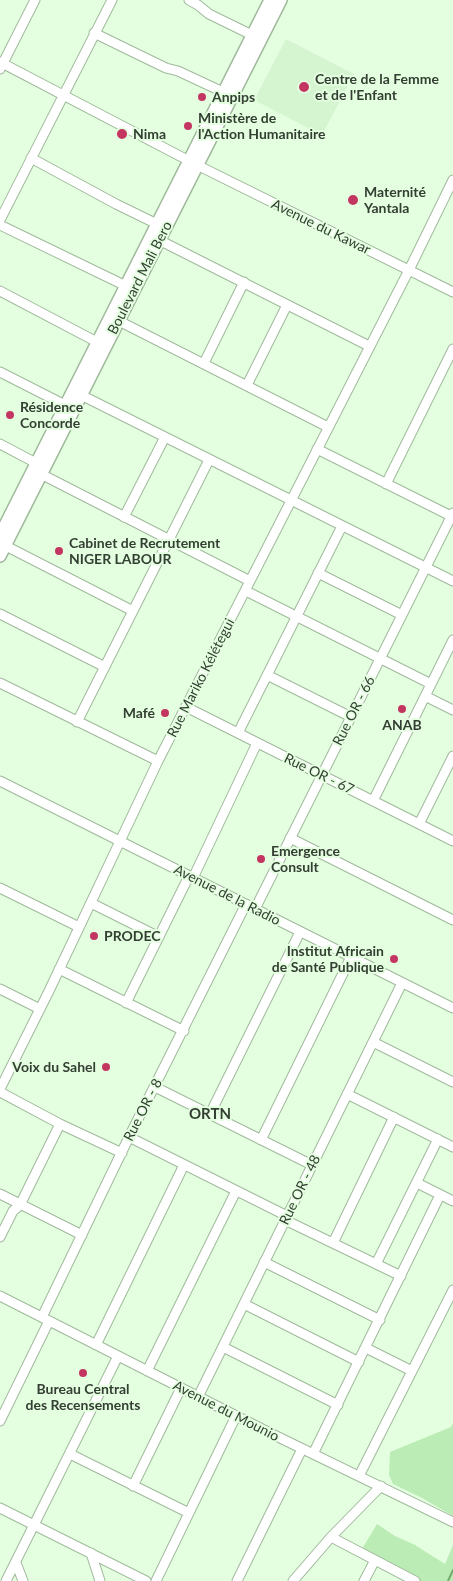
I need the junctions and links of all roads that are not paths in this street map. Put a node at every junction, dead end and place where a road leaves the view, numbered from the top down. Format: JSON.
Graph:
{"nodes":[{"id":1,"x":35,"y":0,"type":"edge"},
{"id":2,"x":112,"y":0,"type":"edge"},
{"id":3,"x":189,"y":0,"type":"edge"},
{"id":4,"x":270,"y":0,"type":"edge"},
{"id":5,"x":280,"y":0,"type":"edge"},
{"id":6,"x":94,"y":33,"type":"junction"},
{"id":7,"x":252,"y":35,"type":"junction"},
{"id":8,"x":1,"y":65,"type":"edge"},
{"id":9,"x":223,"y":92,"type":"junction"},
{"id":10,"x":63,"y":95,"type":"junction"},
{"id":11,"x":31,"y":158,"type":"junction"},
{"id":12,"x":192,"y":163,"type":"junction"},
{"id":13,"x":453,"y":180,"type":"edge"},
{"id":14,"x":0,"y":220,"type":"edge"},
{"id":15,"x":157,"y":224,"type":"junction"},
{"id":16,"x":0,"y":225,"type":"edge"},
{"id":17,"x":155,"y":238,"type":"junction"},
{"id":18,"x":409,"y":270,"type":"junction"},
{"id":19,"x":244,"y":282,"type":"junction"},
{"id":20,"x":126,"y":286,"type":"junction"},
{"id":21,"x":0,"y":291,"type":"edge"},
{"id":22,"x":453,"y":292,"type":"edge"},
{"id":23,"x":287,"y":305,"type":"junction"},
{"id":24,"x":115,"y":319,"type":"junction"},
{"id":25,"x":97,"y":342,"type":"junction"},
{"id":26,"x":369,"y":346,"type":"junction"},
{"id":27,"x":453,"y":349,"type":"edge"},
{"id":28,"x":204,"y":363,"type":"junction"},
{"id":29,"x":0,"y":372,"type":"edge"},
{"id":30,"x":247,"y":385,"type":"junction"},
{"id":31,"x":77,"y":393,"type":"junction"},
{"id":32,"x":66,"y":405,"type":"junction"},
{"id":33,"x":328,"y":427,"type":"junction"},
{"id":34,"x":165,"y":437,"type":"junction"},
{"id":35,"x":0,"y":444,"type":"edge"},
{"id":36,"x":317,"y":449,"type":"junction"},
{"id":37,"x":209,"y":460,"type":"junction"},
{"id":38,"x":36,"y":469,"type":"junction"},
{"id":39,"x":386,"y":484,"type":"junction"},
{"id":40,"x":291,"y":500,"type":"junction"},
{"id":41,"x":452,"y":516,"type":"edge"},
{"id":42,"x":124,"y":517,"type":"junction"},
{"id":43,"x":3,"y":523,"type":"edge"},
{"id":44,"x":342,"y":526,"type":"junction"},
{"id":45,"x":0,"y":535,"type":"edge"},
{"id":46,"x":169,"y":540,"type":"junction"},
{"id":47,"x":2,"y":548,"type":"edge"},
{"id":48,"x":426,"y":568,"type":"junction"},
{"id":49,"x":318,"y":573,"type":"junction"},
{"id":50,"x":250,"y":582,"type":"junction"},
{"id":51,"x":453,"y":582,"type":"edge"},
{"id":52,"x":246,"y":591,"type":"junction"},
{"id":53,"x":133,"y":611,"type":"junction"},
{"id":54,"x":0,"y":614,"type":"edge"},
{"id":55,"x":402,"y":615,"type":"junction"},
{"id":56,"x":296,"y":616,"type":"junction"},
{"id":57,"x":453,"y":640,"type":"edge"},
{"id":58,"x":380,"y":658,"type":"junction"},
{"id":59,"x":105,"y":667,"type":"junction"},
{"id":60,"x":267,"y":675,"type":"junction"},
{"id":61,"x":0,"y":683,"type":"edge"},
{"id":62,"x":431,"y":684,"type":"junction"},
{"id":63,"x":425,"y":696,"type":"junction"},
{"id":64,"x":186,"y":707,"type":"junction"},
{"id":65,"x":453,"y":710,"type":"edge"},
{"id":66,"x":351,"y":717,"type":"junction"},
{"id":67,"x":77,"y":722,"type":"junction"},
{"id":68,"x":238,"y":733,"type":"junction"},
{"id":69,"x":257,"y":743,"type":"junction"},
{"id":70,"x":453,"y":756,"type":"edge"},
{"id":71,"x":158,"y":762,"type":"junction"},
{"id":72,"x":322,"y":776,"type":"junction"},
{"id":73,"x":0,"y":781,"type":"edge"},
{"id":74,"x":373,"y":801,"type":"junction"},
{"id":75,"x":419,"y":824,"type":"junction"},
{"id":76,"x":290,"y":838,"type":"junction"},
{"id":77,"x":453,"y":841,"type":"edge"},
{"id":78,"x":120,"y":842,"type":"junction"},
{"id":79,"x":191,"y":877,"type":"junction"},
{"id":80,"x":0,"y":888,"type":"edge"},
{"id":81,"x":91,"y":903,"type":"junction"},
{"id":82,"x":251,"y":906,"type":"junction"},
{"id":83,"x":453,"y":920,"type":"edge"},
{"id":84,"x":79,"y":927,"type":"junction"},
{"id":85,"x":300,"y":932,"type":"junction"},
{"id":86,"x":159,"y":937,"type":"junction"},
{"id":87,"x":351,"y":957,"type":"junction"},
{"id":88,"x":59,"y":969,"type":"junction"},
{"id":89,"x":402,"y":982,"type":"junction"},
{"id":90,"x":0,"y":989,"type":"edge"},
{"id":91,"x":126,"y":1003,"type":"junction"},
{"id":92,"x":453,"y":1008,"type":"edge"},
{"id":93,"x":40,"y":1009,"type":"junction"},
{"id":94,"x":184,"y":1031,"type":"junction"},
{"id":95,"x":373,"y":1042,"type":"junction"},
{"id":96,"x":453,"y":1082,"type":"edge"},
{"id":97,"x":155,"y":1087,"type":"junction"},
{"id":98,"x":0,"y":1090,"type":"edge"},
{"id":99,"x":347,"y":1094,"type":"junction"},
{"id":100,"x":210,"y":1114,"type":"junction"},
{"id":101,"x":394,"y":1117,"type":"junction"},
{"id":102,"x":60,"y":1124,"type":"junction"},
{"id":103,"x":129,"y":1137,"type":"junction"},
{"id":104,"x":438,"y":1139,"type":"junction"},
{"id":105,"x":261,"y":1140,"type":"junction"},
{"id":106,"x":453,"y":1146,"type":"edge"},
{"id":107,"x":122,"y":1153,"type":"junction"},
{"id":108,"x":184,"y":1165,"type":"junction"},
{"id":109,"x":312,"y":1166,"type":"junction"},
{"id":110,"x":417,"y":1183,"type":"junction"},
{"id":111,"x":236,"y":1191,"type":"junction"},
{"id":112,"x":0,"y":1194,"type":"edge"},
{"id":113,"x":440,"y":1195,"type":"junction"},
{"id":114,"x":453,"y":1201,"type":"edge"},
{"id":115,"x":20,"y":1205,"type":"junction"},
{"id":116,"x":286,"y":1218,"type":"junction"},
{"id":117,"x":82,"y":1235,"type":"junction"},
{"id":118,"x":0,"y":1237,"type":"edge"},
{"id":119,"x":333,"y":1243,"type":"junction"},
{"id":120,"x":264,"y":1262,"type":"junction"},
{"id":121,"x":376,"y":1264,"type":"junction"},
{"id":122,"x":401,"y":1276,"type":"junction"},
{"id":123,"x":453,"y":1290,"type":"edge"},
{"id":124,"x":0,"y":1296,"type":"edge"},
{"id":125,"x":244,"y":1304,"type":"junction"},
{"id":126,"x":46,"y":1319,"type":"junction"},
{"id":127,"x":380,"y":1320,"type":"junction"},
{"id":128,"x":96,"y":1345,"type":"junction"},
{"id":129,"x":223,"y":1347,"type":"junction"},
{"id":130,"x":366,"y":1348,"type":"junction"},
{"id":131,"x":118,"y":1356,"type":"junction"},
{"id":132,"x":359,"y":1362,"type":"junction"},
{"id":133,"x":147,"y":1371,"type":"junction"},
{"id":134,"x":412,"y":1371,"type":"junction"},
{"id":135,"x":181,"y":1388,"type":"junction"},
{"id":136,"x":198,"y":1397,"type":"junction"},
{"id":137,"x":338,"y":1405,"type":"junction"},
{"id":138,"x":236,"y":1416,"type":"junction"},
{"id":139,"x":0,"y":1421,"type":"edge"},
{"id":140,"x":302,"y":1449,"type":"junction"},
{"id":141,"x":70,"y":1454,"type":"junction"},
{"id":142,"x":313,"y":1454,"type":"junction"},
{"id":143,"x":359,"y":1476,"type":"junction"},
{"id":144,"x":133,"y":1486,"type":"junction"},
{"id":145,"x":380,"y":1486,"type":"junction"},
{"id":146,"x":0,"y":1508,"type":"edge"},
{"id":147,"x":189,"y":1513,"type":"junction"},
{"id":148,"x":453,"y":1522,"type":"edge"},
{"id":149,"x":33,"y":1524,"type":"junction"},
{"id":150,"x":331,"y":1537,"type":"junction"},
{"id":151,"x":91,"y":1553,"type":"junction"},
{"id":152,"x":375,"y":1560,"type":"junction"},
{"id":153,"x":16,"y":1562,"type":"junction"},
{"id":154,"x":6,"y":1581,"type":"edge"},
{"id":155,"x":23,"y":1581,"type":"edge"},
{"id":156,"x":100,"y":1581,"type":"edge"},
{"id":157,"x":146,"y":1581,"type":"edge"},
{"id":158,"x":156,"y":1581,"type":"edge"},
{"id":159,"x":237,"y":1581,"type":"edge"},
{"id":160,"x":292,"y":1581,"type":"edge"},
{"id":161,"x":364,"y":1581,"type":"edge"},
{"id":162,"x":415,"y":1581,"type":"edge"}],
"edges":[{"from":1,"to":8,"type":"street"},
{"from":2,"to":6,"type":"street"},
{"from":3,"to":7,"type":"street"},
{"from":4,"to":7,"type":"main road","name":"Boulevard Mali Bero"},
{"from":5,"to":12,"type":"main road","name":"Boulevard Mali Bero"},
{"from":6,"to":9,"type":"street"},
{"from":6,"to":10,"type":"street"},
{"from":7,"to":9,"type":"main road","name":"Boulevard Mali Bero"},
{"from":8,"to":10,"type":"street","name":"Avenue du Kawar"},
{"from":9,"to":12,"type":"main road","name":"Boulevard Mali Bero"},
{"from":10,"to":11,"type":"street"},
{"from":10,"to":12,"type":"street","name":"Avenue du Kawar"},
{"from":11,"to":14,"type":"street"},
{"from":11,"to":15,"type":"street"},
{"from":12,"to":15,"type":"main road","name":"Boulevard Mali Bero"},
{"from":12,"to":17,"type":"main road","name":"Boulevard Mali Bero"},
{"from":12,"to":18,"type":"street","name":"Avenue du Kawar"},
{"from":13,"to":18,"type":"street","name":"Rue Mariko Kélétegui"},
{"from":15,"to":17,"type":"main road","name":"Boulevard Mali Bero"},
{"from":16,"to":20,"type":"street"},
{"from":17,"to":19,"type":"street"},
{"from":17,"to":20,"type":"main road","name":"Boulevard Mali Bero"},
{"from":17,"to":24,"type":"main road","name":"Boulevard Mali Bero"},
{"from":18,"to":22,"type":"street","name":"Avenue du Kawar"},
{"from":18,"to":26,"type":"street","name":"Rue Mariko Kélétegui"},
{"from":19,"to":23,"type":"street"},
{"from":19,"to":28,"type":"street"},
{"from":20,"to":24,"type":"main road","name":"Boulevard Mali Bero"},
{"from":21,"to":25,"type":"street"},
{"from":23,"to":26,"type":"street"},
{"from":23,"to":30,"type":"street"},
{"from":24,"to":25,"type":"main road","name":"Boulevard Mali Bero"},
{"from":24,"to":28,"type":"street"},
{"from":24,"to":31,"type":"main road","name":"Boulevard Mali Bero"},
{"from":25,"to":31,"type":"main road","name":"Boulevard Mali Bero"},
{"from":26,"to":33,"type":"street","name":"Rue Mariko Kélétegui"},
{"from":27,"to":39,"type":"street"},
{"from":28,"to":30,"type":"street"},
{"from":29,"to":32,"type":"street"},
{"from":30,"to":33,"type":"street"},
{"from":31,"to":32,"type":"main road","name":"Boulevard Mali Bero"},
{"from":31,"to":34,"type":"street"},
{"from":31,"to":38,"type":"main road","name":"Boulevard Mali Bero"},
{"from":32,"to":38,"type":"main road","name":"Boulevard Mali Bero"},
{"from":33,"to":36,"type":"street","name":"Rue Mariko Kélétegui"},
{"from":34,"to":37,"type":"street"},
{"from":34,"to":42,"type":"street"},
{"from":35,"to":38,"type":"street"},
{"from":36,"to":39,"type":"street"},
{"from":36,"to":40,"type":"street","name":"Rue Mariko Kélétegui"},
{"from":37,"to":40,"type":"street"},
{"from":37,"to":46,"type":"street"},
{"from":38,"to":42,"type":"street"},
{"from":38,"to":43,"type":"main road","name":"Boulevard Mali Bero"},
{"from":38,"to":47,"type":"main road","name":"Boulevard Mali Bero"},
{"from":39,"to":41,"type":"street"},
{"from":40,"to":44,"type":"street"},
{"from":40,"to":50,"type":"street","name":"Rue Mariko Kélétegui"},
{"from":41,"to":48,"type":"street","name":"Rue OR - 66"},
{"from":42,"to":46,"type":"street"},
{"from":43,"to":45,"type":"main road","name":"Boulevard Mali Bero"},
{"from":44,"to":48,"type":"street"},
{"from":44,"to":49,"type":"street"},
{"from":46,"to":50,"type":"street"},
{"from":46,"to":53,"type":"street"},
{"from":47,"to":53,"type":"street"},
{"from":48,"to":51,"type":"street"},
{"from":48,"to":55,"type":"street","name":"Rue OR - 66"},
{"from":49,"to":55,"type":"street"},
{"from":49,"to":56,"type":"street"},
{"from":50,"to":52,"type":"street","name":"Rue Mariko Kélétegui"},
{"from":52,"to":56,"type":"street"},
{"from":52,"to":64,"type":"street","name":"Rue Mariko Kélétegui"},
{"from":53,"to":59,"type":"street"},
{"from":54,"to":59,"type":"street"},
{"from":55,"to":58,"type":"street","name":"Rue OR - 66"},
{"from":56,"to":58,"type":"street"},
{"from":56,"to":60,"type":"street"},
{"from":57,"to":62,"type":"street"},
{"from":58,"to":62,"type":"street"},
{"from":58,"to":66,"type":"street","name":"Rue OR - 66"},
{"from":59,"to":67,"type":"street"},
{"from":60,"to":66,"type":"street"},
{"from":60,"to":68,"type":"street"},
{"from":61,"to":67,"type":"street"},
{"from":62,"to":63,"type":"street"},
{"from":63,"to":65,"type":"street"},
{"from":63,"to":74,"type":"street"},
{"from":64,"to":68,"type":"street","name":"Rue OR - 67"},
{"from":64,"to":71,"type":"street","name":"Rue Mariko Kélétegui"},
{"from":66,"to":72,"type":"street","name":"Rue OR - 66"},
{"from":67,"to":71,"type":"street"},
{"from":68,"to":69,"type":"street","name":"Rue OR - 67"},
{"from":69,"to":72,"type":"street","name":"Rue OR - 67"},
{"from":69,"to":79,"type":"street"},
{"from":70,"to":75,"type":"street"},
{"from":71,"to":78,"type":"street","name":"Rue Mariko Kélétegui"},
{"from":72,"to":74,"type":"street","name":"Rue OR - 67"},
{"from":72,"to":76,"type":"street","name":"Rue OR - 66"},
{"from":73,"to":78,"type":"street","name":"Avenue de la Radio"},
{"from":74,"to":75,"type":"street","name":"Rue OR - 67"},
{"from":75,"to":77,"type":"street","name":"Rue OR - 67"},
{"from":76,"to":82,"type":"street","name":"Rue OR - 66"},
{"from":76,"to":83,"type":"street"},
{"from":78,"to":79,"type":"street","name":"Avenue de la Radio"},
{"from":78,"to":81,"type":"street","name":"Rue Mariko Kélétegui"},
{"from":79,"to":82,"type":"street","name":"Avenue de la Radio"},
{"from":79,"to":86,"type":"street"},
{"from":80,"to":84,"type":"street"},
{"from":81,"to":84,"type":"street","name":"Rue Mariko Kélétegui"},
{"from":81,"to":86,"type":"street"},
{"from":82,"to":85,"type":"street","name":"Avenue de la Radio"},
{"from":82,"to":94,"type":"street","name":"Rue OR - 8"},
{"from":84,"to":88,"type":"street","name":"Rue Mariko Kélétegui"},
{"from":85,"to":87,"type":"street","name":"Avenue de la Radio"},
{"from":85,"to":100,"type":"street"},
{"from":86,"to":91,"type":"street"},
{"from":87,"to":89,"type":"street","name":"Avenue de la Radio"},
{"from":87,"to":105,"type":"street"},
{"from":88,"to":91,"type":"street"},
{"from":88,"to":93,"type":"street","name":"Rue Mariko Kélétegui"},
{"from":89,"to":92,"type":"street","name":"Avenue de la Radio"},
{"from":89,"to":95,"type":"street","name":"Rue OR - 48"},
{"from":90,"to":93,"type":"street"},
{"from":91,"to":94,"type":"street"},
{"from":93,"to":98,"type":"street","name":"Rue Mariko Kélétegui"},
{"from":94,"to":97,"type":"street","name":"Rue OR - 8"},
{"from":95,"to":96,"type":"street"},
{"from":95,"to":99,"type":"street","name":"Rue OR - 48"},
{"from":97,"to":100,"type":"street"},
{"from":97,"to":103,"type":"street","name":"Rue OR - 8"},
{"from":98,"to":102,"type":"street"},
{"from":99,"to":101,"type":"street"},
{"from":99,"to":109,"type":"street","name":"Rue OR - 48"},
{"from":100,"to":105,"type":"street"},
{"from":101,"to":104,"type":"street"},
{"from":101,"to":119,"type":"street"},
{"from":102,"to":107,"type":"street"},
{"from":102,"to":115,"type":"street"},
{"from":103,"to":107,"type":"street","name":"Rue OR - 8"},
{"from":103,"to":108,"type":"street"},
{"from":104,"to":106,"type":"street"},
{"from":104,"to":110,"type":"street"},
{"from":105,"to":109,"type":"street"},
{"from":107,"to":117,"type":"street","name":"Rue OR - 8"},
{"from":108,"to":111,"type":"street"},
{"from":108,"to":128,"type":"street"},
{"from":109,"to":116,"type":"street","name":"Rue OR - 48"},
{"from":110,"to":113,"type":"street"},
{"from":110,"to":121,"type":"street"},
{"from":111,"to":116,"type":"street"},
{"from":111,"to":133,"type":"street"},
{"from":112,"to":115,"type":"street"},
{"from":113,"to":114,"type":"street"},
{"from":113,"to":122,"type":"street"},
{"from":115,"to":117,"type":"street"},
{"from":115,"to":118,"type":"street"},
{"from":116,"to":119,"type":"street"},
{"from":116,"to":120,"type":"street","name":"Rue OR - 48"},
{"from":117,"to":126,"type":"street","name":"Rue OR - 8"},
{"from":119,"to":121,"type":"street"},
{"from":120,"to":125,"type":"street","name":"Rue OR - 48"},
{"from":120,"to":127,"type":"street"},
{"from":121,"to":122,"type":"street"},
{"from":122,"to":127,"type":"street"},
{"from":123,"to":134,"type":"street"},
{"from":124,"to":126,"type":"street","name":"Avenue du Mounio"},
{"from":125,"to":129,"type":"street","name":"Rue OR - 48"},
{"from":125,"to":132,"type":"street"},
{"from":126,"to":128,"type":"street","name":"Avenue du Mounio"},
{"from":126,"to":139,"type":"street","name":"Rue OR - 8"},
{"from":127,"to":130,"type":"street"},
{"from":128,"to":131,"type":"street","name":"Avenue du Mounio"},
{"from":129,"to":136,"type":"street","name":"Rue OR - 48"},
{"from":129,"to":137,"type":"street"},
{"from":130,"to":132,"type":"street"},
{"from":130,"to":134,"type":"street"},
{"from":131,"to":133,"type":"street","name":"Avenue du Mounio"},
{"from":131,"to":141,"type":"street"},
{"from":132,"to":137,"type":"street"},
{"from":133,"to":135,"type":"street","name":"Avenue du Mounio"},
{"from":134,"to":143,"type":"street"},
{"from":135,"to":136,"type":"street","name":"Avenue du Mounio"},
{"from":135,"to":144,"type":"street"},
{"from":136,"to":138,"type":"street","name":"Avenue du Mounio"},
{"from":137,"to":142,"type":"street"},
{"from":138,"to":140,"type":"street","name":"Avenue du Mounio"},
{"from":138,"to":147,"type":"street"},
{"from":140,"to":142,"type":"street","name":"Avenue du Mounio"},
{"from":140,"to":159,"type":"street"},
{"from":141,"to":144,"type":"street"},
{"from":141,"to":149,"type":"street"},
{"from":142,"to":143,"type":"street","name":"Avenue du Mounio"},
{"from":143,"to":145,"type":"street","name":"Avenue du Mounio"},
{"from":144,"to":147,"type":"street"},
{"from":145,"to":148,"type":"street","name":"Avenue du Mounio"},
{"from":145,"to":150,"type":"street"},
{"from":146,"to":149,"type":"street"},
{"from":147,"to":158,"type":"street"},
{"from":149,"to":151,"type":"street"},
{"from":149,"to":153,"type":"street"},
{"from":150,"to":152,"type":"street"},
{"from":150,"to":160,"type":"street"},
{"from":151,"to":156,"type":"street"},
{"from":151,"to":157,"type":"street"},
{"from":152,"to":161,"type":"street"},
{"from":152,"to":162,"type":"street"},
{"from":153,"to":154,"type":"street"},
{"from":153,"to":155,"type":"street"}]}
